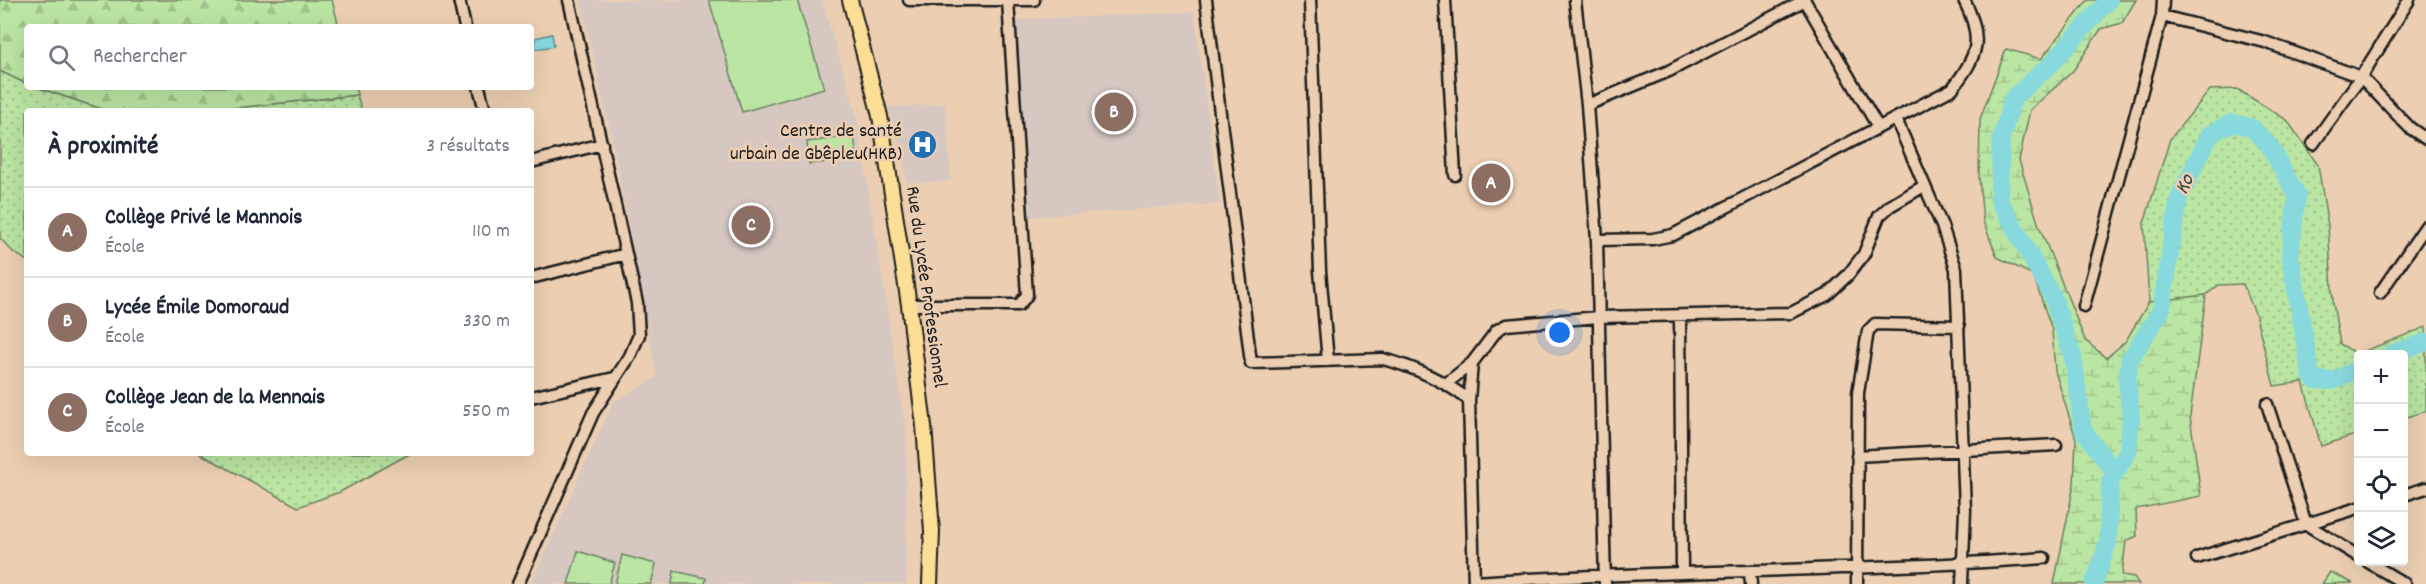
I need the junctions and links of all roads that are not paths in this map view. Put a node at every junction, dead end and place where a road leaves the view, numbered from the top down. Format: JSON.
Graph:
{"nodes":[{"id":1,"x":459,"y":0,"type":"edge"},
{"id":2,"x":569,"y":0,"type":"edge"},
{"id":3,"x":850,"y":0,"type":"edge"},
{"id":4,"x":909,"y":0,"type":"edge"},
{"id":5,"x":1034,"y":0,"type":"edge"},
{"id":6,"x":1206,"y":0,"type":"edge"},
{"id":7,"x":1310,"y":0,"type":"edge"},
{"id":8,"x":1445,"y":0,"type":"edge"},
{"id":9,"x":1575,"y":0,"type":"edge"},
{"id":10,"x":1805,"y":0,"type":"edge"},
{"id":11,"x":1964,"y":0,"type":"edge"},
{"id":12,"x":2163,"y":0,"type":"edge"},
{"id":13,"x":2409,"y":0,"type":"edge"},
{"id":14,"x":1008,"y":1,"type":"edge"},
{"id":15,"x":2162,"y":16,"type":"junction"},
{"id":16,"x":464,"y":24,"type":"edge"},
{"id":17,"x":2361,"y":77,"type":"junction"},
{"id":18,"x":480,"y":90,"type":"edge"},
{"id":19,"x":1587,"y":105,"type":"junction"},
{"id":20,"x":483,"y":108,"type":"edge"},
{"id":21,"x":1896,"y":119,"type":"junction"},
{"id":22,"x":1878,"y":127,"type":"junction"},
{"id":23,"x":2426,"y":139,"type":"edge"},
{"id":24,"x":602,"y":144,"type":"junction"},
{"id":25,"x":2313,"y":144,"type":"dead end"},
{"id":26,"x":534,"y":161,"type":"edge"},
{"id":27,"x":1455,"y":176,"type":"dead end"},
{"id":28,"x":1924,"y":186,"type":"junction"},
{"id":29,"x":2426,"y":226,"type":"edge"},
{"id":30,"x":1598,"y":240,"type":"junction"},
{"id":31,"x":626,"y":254,"type":"junction"},
{"id":32,"x":534,"y":277,"type":"edge"},
{"id":33,"x":2380,"y":293,"type":"dead end"},
{"id":34,"x":909,"y":305,"type":"junction"},
{"id":35,"x":2084,"y":306,"type":"dead end"},
{"id":36,"x":1599,"y":317,"type":"junction"},
{"id":37,"x":1680,"y":317,"type":"junction"},
{"id":38,"x":1959,"y":326,"type":"junction"},
{"id":39,"x":1328,"y":361,"type":"junction"},
{"id":40,"x":1472,"y":363,"type":"junction"},
{"id":41,"x":614,"y":378,"type":"junction"},
{"id":42,"x":1447,"y":383,"type":"junction"},
{"id":43,"x":534,"y":396,"type":"edge"},
{"id":44,"x":1469,"y":400,"type":"junction"},
{"id":45,"x":2267,"y":404,"type":"dead end"},
{"id":46,"x":2056,"y":445,"type":"dead end"},
{"id":47,"x":1961,"y":450,"type":"junction"},
{"id":48,"x":1857,"y":456,"type":"junction"},
{"id":49,"x":2426,"y":488,"type":"edge"},
{"id":50,"x":2408,"y":493,"type":"edge"},
{"id":51,"x":2354,"y":509,"type":"edge"},
{"id":52,"x":2306,"y":524,"type":"junction"},
{"id":53,"x":2354,"y":554,"type":"edge"},
{"id":54,"x":2044,"y":558,"type":"dead end"},
{"id":55,"x":2197,"y":558,"type":"dead end"},
{"id":56,"x":1962,"y":564,"type":"junction"},
{"id":57,"x":2376,"y":566,"type":"edge"},
{"id":58,"x":1857,"y":569,"type":"junction"},
{"id":59,"x":1750,"y":571,"type":"junction"},
{"id":60,"x":1682,"y":573,"type":"junction"},
{"id":61,"x":1605,"y":579,"type":"edge"},
{"id":62,"x":1474,"y":583,"type":"edge"},
{"id":63,"x":518,"y":584,"type":"edge"},
{"id":64,"x":930,"y":584,"type":"edge"},
{"id":65,"x":1751,"y":584,"type":"edge"},
{"id":66,"x":1857,"y":584,"type":"edge"},
{"id":67,"x":1962,"y":584,"type":"edge"},
{"id":68,"x":2405,"y":584,"type":"edge"}],
"edges":[{"from":1,"to":16,"type":"street"},
{"from":2,"to":24,"type":"street"},
{"from":3,"to":34,"type":"main road","name":"Rue du Lycée Professionnel"},
{"from":4,"to":14,"type":"street"},
{"from":5,"to":14,"type":"street"},
{"from":6,"to":39,"type":"street"},
{"from":7,"to":39,"type":"street"},
{"from":8,"to":27,"type":"street"},
{"from":9,"to":19,"type":"street"},
{"from":10,"to":19,"type":"street"},
{"from":10,"to":22,"type":"street"},
{"from":11,"to":21,"type":"street"},
{"from":12,"to":15,"type":"street"},
{"from":13,"to":17,"type":"street"},
{"from":14,"to":34,"type":"street"},
{"from":15,"to":17,"type":"street"},
{"from":15,"to":35,"type":"street"},
{"from":17,"to":23,"type":"street"},
{"from":17,"to":25,"type":"street"},
{"from":18,"to":20,"type":"street"},
{"from":19,"to":30,"type":"street"},
{"from":21,"to":22,"type":"street"},
{"from":21,"to":28,"type":"street"},
{"from":22,"to":30,"type":"street"},
{"from":24,"to":26,"type":"street"},
{"from":24,"to":31,"type":"street"},
{"from":28,"to":37,"type":"street"},
{"from":28,"to":38,"type":"street"},
{"from":29,"to":33,"type":"street"},
{"from":30,"to":36,"type":"street"},
{"from":31,"to":32,"type":"street"},
{"from":31,"to":41,"type":"street"},
{"from":34,"to":64,"type":"main road","name":"Rue du Lycée Professionnel"},
{"from":36,"to":37,"type":"street"},
{"from":36,"to":40,"type":"street"},
{"from":36,"to":61,"type":"street"},
{"from":37,"to":60,"type":"street"},
{"from":38,"to":47,"type":"street"},
{"from":38,"to":48,"type":"street"},
{"from":39,"to":42,"type":"street"},
{"from":40,"to":42,"type":"street"},
{"from":40,"to":44,"type":"street"},
{"from":41,"to":43,"type":"street"},
{"from":41,"to":63,"type":"street"},
{"from":42,"to":44,"type":"street"},
{"from":44,"to":62,"type":"street"},
{"from":45,"to":52,"type":"street"},
{"from":46,"to":47,"type":"street"},
{"from":47,"to":48,"type":"street"},
{"from":47,"to":56,"type":"street"},
{"from":48,"to":58,"type":"street"},
{"from":49,"to":50,"type":"street"},
{"from":51,"to":52,"type":"street"},
{"from":52,"to":53,"type":"street"},
{"from":52,"to":55,"type":"street"},
{"from":54,"to":56,"type":"street"},
{"from":56,"to":58,"type":"street"},
{"from":56,"to":67,"type":"street"},
{"from":57,"to":68,"type":"street"},
{"from":58,"to":59,"type":"street"},
{"from":58,"to":66,"type":"street"},
{"from":59,"to":60,"type":"street"},
{"from":59,"to":65,"type":"street"},
{"from":60,"to":61,"type":"street"},
{"from":61,"to":62,"type":"street"}]}
